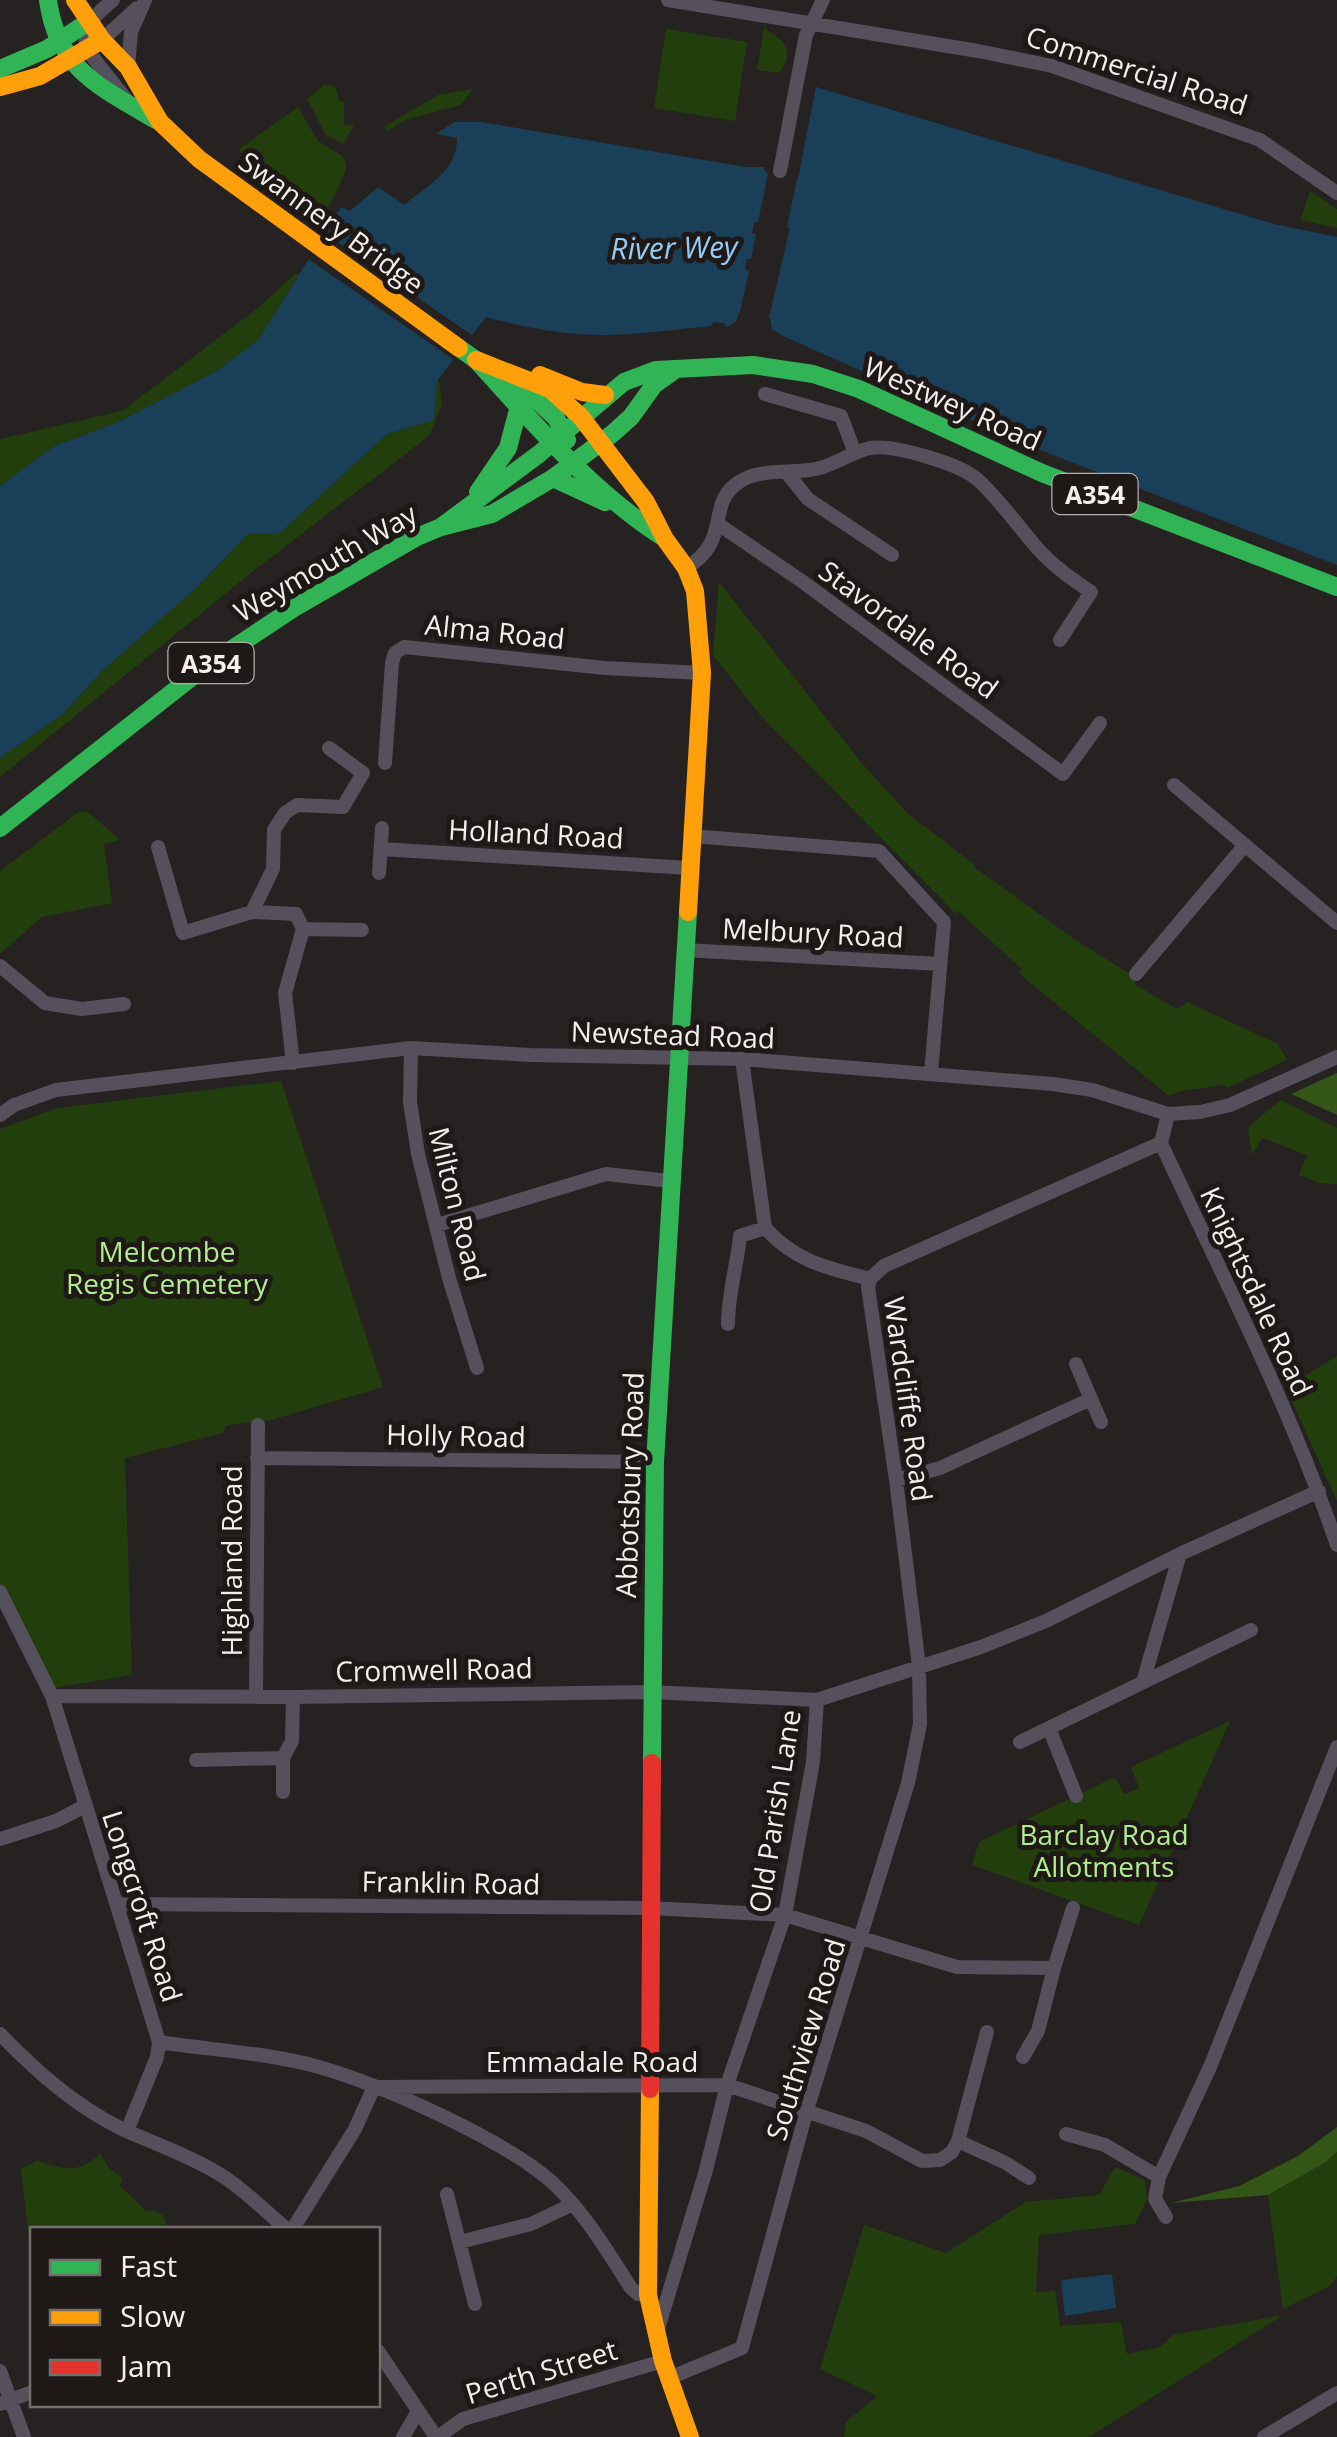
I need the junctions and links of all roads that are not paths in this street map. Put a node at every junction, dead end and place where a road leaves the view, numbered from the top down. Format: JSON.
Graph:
{"nodes":[{"id":1,"x":48,"y":0,"type":"edge"},
{"id":2,"x":72,"y":0,"type":"edge"},
{"id":3,"x":113,"y":0,"type":"edge"},
{"id":4,"x":145,"y":0,"type":"edge"},
{"id":5,"x":668,"y":0,"type":"edge"},
{"id":6,"x":824,"y":0,"type":"edge"},
{"id":7,"x":736,"y":5,"type":"edge"},
{"id":8,"x":88,"y":22,"type":"junction"},
{"id":9,"x":813,"y":22,"type":"junction"},
{"id":10,"x":65,"y":39,"type":"junction"},
{"id":11,"x":95,"y":45,"type":"junction"},
{"id":12,"x":70,"y":60,"type":"junction"},
{"id":13,"x":128,"y":67,"type":"junction"},
{"id":14,"x":0,"y":69,"type":"edge"},
{"id":15,"x":0,"y":87,"type":"edge"},
{"id":16,"x":129,"y":104,"type":"junction"},
{"id":17,"x":160,"y":122,"type":"junction"},
{"id":18,"x":780,"y":171,"type":"dead end"},
{"id":19,"x":1337,"y":192,"type":"edge"},
{"id":20,"x":490,"y":366,"type":"junction"},
{"id":21,"x":675,"y":370,"type":"junction"},
{"id":22,"x":765,"y":394,"type":"dead end"},
{"id":23,"x":606,"y":395,"type":"junction"},
{"id":24,"x":519,"y":406,"type":"junction"},
{"id":25,"x":573,"y":448,"type":"junction"},
{"id":26,"x":855,"y":453,"type":"junction"},
{"id":27,"x":787,"y":473,"type":"junction"},
{"id":28,"x":465,"y":508,"type":"junction"},
{"id":29,"x":718,"y":524,"type":"junction"},
{"id":30,"x":441,"y":527,"type":"junction"},
{"id":31,"x":665,"y":539,"type":"junction"},
{"id":32,"x":892,"y":556,"type":"dead end"},
{"id":33,"x":686,"y":568,"type":"junction"},
{"id":34,"x":1337,"y":587,"type":"edge"},
{"id":35,"x":1060,"y":640,"type":"dead end"},
{"id":36,"x":702,"y":673,"type":"junction"},
{"id":37,"x":1100,"y":723,"type":"dead end"},
{"id":38,"x":330,"y":748,"type":"dead end"},
{"id":39,"x":386,"y":762,"type":"dead end"},
{"id":40,"x":1174,"y":785,"type":"dead end"},
{"id":41,"x":0,"y":828,"type":"edge"},
{"id":42,"x":382,"y":828,"type":"dead end"},
{"id":43,"x":692,"y":836,"type":"junction"},
{"id":44,"x":1245,"y":845,"type":"junction"},
{"id":45,"x":158,"y":847,"type":"dead end"},
{"id":46,"x":381,"y":849,"type":"junction"},
{"id":47,"x":689,"y":868,"type":"junction"},
{"id":48,"x":380,"y":874,"type":"dead end"},
{"id":49,"x":252,"y":912,"type":"junction"},
{"id":50,"x":1337,"y":922,"type":"edge"},
{"id":51,"x":304,"y":929,"type":"junction"},
{"id":52,"x":362,"y":930,"type":"dead end"},
{"id":53,"x":684,"y":950,"type":"junction"},
{"id":54,"x":940,"y":964,"type":"junction"},
{"id":55,"x":0,"y":966,"type":"edge"},
{"id":56,"x":1136,"y":974,"type":"dead end"},
{"id":57,"x":124,"y":1004,"type":"dead end"},
{"id":58,"x":411,"y":1048,"type":"junction"},
{"id":59,"x":1337,"y":1056,"type":"edge"},
{"id":60,"x":678,"y":1059,"type":"junction"},
{"id":61,"x":742,"y":1059,"type":"junction"},
{"id":62,"x":292,"y":1062,"type":"junction"},
{"id":63,"x":932,"y":1073,"type":"junction"},
{"id":64,"x":1168,"y":1114,"type":"junction"},
{"id":65,"x":0,"y":1115,"type":"edge"},
{"id":66,"x":1161,"y":1143,"type":"junction"},
{"id":67,"x":670,"y":1181,"type":"junction"},
{"id":68,"x":437,"y":1225,"type":"junction"},
{"id":69,"x":765,"y":1228,"type":"junction"},
{"id":70,"x":870,"y":1278,"type":"junction"},
{"id":71,"x":728,"y":1324,"type":"dead end"},
{"id":72,"x":1076,"y":1364,"type":"dead end"},
{"id":73,"x":477,"y":1368,"type":"dead end"},
{"id":74,"x":1091,"y":1399,"type":"junction"},
{"id":75,"x":1101,"y":1422,"type":"dead end"},
{"id":76,"x":258,"y":1426,"type":"dead end"},
{"id":77,"x":257,"y":1458,"type":"junction"},
{"id":78,"x":655,"y":1462,"type":"junction"},
{"id":79,"x":896,"y":1480,"type":"junction"},
{"id":80,"x":1319,"y":1491,"type":"junction"},
{"id":81,"x":1337,"y":1545,"type":"edge"},
{"id":82,"x":1180,"y":1554,"type":"junction"},
{"id":83,"x":0,"y":1592,"type":"edge"},
{"id":84,"x":1251,"y":1630,"type":"dead end"},
{"id":85,"x":919,"y":1667,"type":"junction"},
{"id":86,"x":1143,"y":1682,"type":"junction"},
{"id":87,"x":652,"y":1692,"type":"junction"},
{"id":88,"x":52,"y":1696,"type":"junction"},
{"id":89,"x":256,"y":1696,"type":"junction"},
{"id":90,"x":293,"y":1697,"type":"junction"},
{"id":91,"x":817,"y":1700,"type":"junction"},
{"id":92,"x":1049,"y":1728,"type":"junction"},
{"id":93,"x":1020,"y":1742,"type":"dead end"},
{"id":94,"x":1337,"y":1747,"type":"edge"},
{"id":95,"x":284,"y":1758,"type":"junction"},
{"id":96,"x":196,"y":1760,"type":"dead end"},
{"id":97,"x":283,"y":1792,"type":"dead end"},
{"id":98,"x":1076,"y":1796,"type":"dead end"},
{"id":99,"x":85,"y":1806,"type":"junction"},
{"id":100,"x":0,"y":1839,"type":"edge"},
{"id":101,"x":117,"y":1904,"type":"junction"},
{"id":102,"x":650,"y":1908,"type":"junction"},
{"id":103,"x":1073,"y":1908,"type":"dead end"},
{"id":104,"x":785,"y":1915,"type":"junction"},
{"id":105,"x":862,"y":1938,"type":"junction"},
{"id":106,"x":1054,"y":1968,"type":"junction"},
{"id":107,"x":987,"y":2032,"type":"dead end"},
{"id":108,"x":0,"y":2034,"type":"edge"},
{"id":109,"x":160,"y":2042,"type":"junction"},
{"id":110,"x":1022,"y":2056,"type":"dead end"},
{"id":111,"x":651,"y":2084,"type":"junction"},
{"id":112,"x":726,"y":2085,"type":"junction"},
{"id":113,"x":374,"y":2087,"type":"junction"},
{"id":114,"x":806,"y":2112,"type":"junction"},
{"id":115,"x":127,"y":2131,"type":"junction"},
{"id":116,"x":1066,"y":2134,"type":"dead end"},
{"id":117,"x":958,"y":2141,"type":"junction"},
{"id":118,"x":1159,"y":2177,"type":"junction"},
{"id":119,"x":1030,"y":2178,"type":"dead end"},
{"id":120,"x":446,"y":2194,"type":"dead end"},
{"id":121,"x":573,"y":2204,"type":"junction"},
{"id":122,"x":1166,"y":2218,"type":"dead end"},
{"id":123,"x":286,"y":2227,"type":"edge"},
{"id":124,"x":292,"y":2227,"type":"edge"},
{"id":125,"x":460,"y":2242,"type":"junction"},
{"id":126,"x":648,"y":2295,"type":"junction"},
{"id":127,"x":475,"y":2304,"type":"dead end"},
{"id":128,"x":656,"y":2335,"type":"junction"},
{"id":129,"x":380,"y":2355,"type":"edge"},
{"id":130,"x":666,"y":2370,"type":"junction"},
{"id":131,"x":0,"y":2371,"type":"edge"},
{"id":132,"x":1337,"y":2392,"type":"edge"},
{"id":133,"x":30,"y":2393,"type":"edge"},
{"id":134,"x":5,"y":2403,"type":"edge"},
{"id":135,"x":417,"y":2413,"type":"junction"},
{"id":136,"x":24,"y":2437,"type":"edge"},
{"id":137,"x":402,"y":2437,"type":"edge"},
{"id":138,"x":437,"y":2437,"type":"edge"},
{"id":139,"x":690,"y":2437,"type":"edge"},
{"id":140,"x":1264,"y":2437,"type":"edge"}],
"edges":[{"from":1,"to":10,"type":"main road"},
{"from":2,"to":8,"type":"main road"},
{"from":2,"to":10,"type":"main road"},
{"from":3,"to":8,"type":"street"},
{"from":4,"to":11,"type":"street"},
{"from":4,"to":13,"type":"street"},
{"from":5,"to":7,"type":"street","name":"Commercial Road"},
{"from":6,"to":9,"type":"street"},
{"from":7,"to":9,"type":"street","name":"Commercial Road"},
{"from":8,"to":10,"type":"main road"},
{"from":8,"to":11,"type":"main road"},
{"from":9,"to":18,"type":"street"},
{"from":9,"to":19,"type":"street","name":"Commercial Road"},
{"from":10,"to":12,"type":"main road","name":"Swannery Bridge"},
{"from":10,"to":14,"type":"main road"},
{"from":11,"to":12,"type":"main road"},
{"from":11,"to":13,"type":"main road","name":"Swannery Bridge"},
{"from":11,"to":16,"type":"street","name":"Swannery Bridge"},
{"from":12,"to":15,"type":"main road"},
{"from":12,"to":16,"type":"main road","name":"Swannery Bridge"},
{"from":13,"to":17,"type":"main road","name":"Swannery Bridge"},
{"from":16,"to":17,"type":"main road","name":"Swannery Bridge"},
{"from":17,"to":20,"type":"main road","name":"Swannery Bridge"},
{"from":20,"to":23,"type":"main road"},
{"from":20,"to":24,"type":"main road","name":"Swannery Bridge"},
{"from":20,"to":25,"type":"main road"},
{"from":21,"to":23,"type":"main road","name":"Westwey Road","number":"A354"},
{"from":21,"to":25,"type":"main road","name":"Weymouth Way","number":"A354"},
{"from":21,"to":34,"type":"main road","name":"Westwey Road","number":"A354"},
{"from":22,"to":26,"type":"street"},
{"from":23,"to":25,"type":"main road","name":"Westwey Road","number":"A354"},
{"from":24,"to":25,"type":"main road","name":"Swannery Bridge"},
{"from":24,"to":28,"type":"main road"},
{"from":25,"to":28,"type":"main road","name":"Weymouth Way","number":"A354"},
{"from":25,"to":30,"type":"main road","name":"Weymouth Way","number":"A354"},
{"from":25,"to":31,"type":"main road","name":"Abbotsbury Road"},
{"from":25,"to":31,"type":"main road","name":"Abbotsbury Road"},
{"from":26,"to":27,"type":"street"},
{"from":26,"to":35,"type":"street"},
{"from":27,"to":29,"type":"street"},
{"from":27,"to":32,"type":"street"},
{"from":28,"to":30,"type":"main road","name":"Weymouth Way","number":"A354"},
{"from":29,"to":33,"type":"street"},
{"from":29,"to":37,"type":"street","name":"Stavordale Road"},
{"from":30,"to":41,"type":"main road","name":"Weymouth Way","number":"A354"},
{"from":31,"to":33,"type":"main road","name":"Abbotsbury Road"},
{"from":33,"to":36,"type":"main road","name":"Abbotsbury Road"},
{"from":36,"to":39,"type":"street","name":"Alma Road"},
{"from":36,"to":43,"type":"main road","name":"Abbotsbury Road"},
{"from":38,"to":49,"type":"street"},
{"from":40,"to":44,"type":"street"},
{"from":42,"to":46,"type":"street"},
{"from":43,"to":47,"type":"main road","name":"Abbotsbury Road"},
{"from":43,"to":54,"type":"street"},
{"from":44,"to":50,"type":"street"},
{"from":44,"to":56,"type":"street"},
{"from":45,"to":49,"type":"street"},
{"from":46,"to":47,"type":"street","name":"Holland Road"},
{"from":46,"to":48,"type":"street"},
{"from":47,"to":53,"type":"main road","name":"Abbotsbury Road"},
{"from":49,"to":51,"type":"street"},
{"from":51,"to":52,"type":"street"},
{"from":51,"to":62,"type":"street"},
{"from":53,"to":54,"type":"street","name":"Melbury Road"},
{"from":53,"to":60,"type":"main road","name":"Abbotsbury Road"},
{"from":54,"to":63,"type":"street"},
{"from":55,"to":57,"type":"street"},
{"from":58,"to":60,"type":"street","name":"Newstead Road"},
{"from":58,"to":62,"type":"street","name":"Newstead Road"},
{"from":58,"to":68,"type":"street","name":"Milton Road"},
{"from":59,"to":64,"type":"street","name":"Newstead Road"},
{"from":60,"to":61,"type":"street","name":"Newstead Road"},
{"from":60,"to":67,"type":"main road","name":"Abbotsbury Road"},
{"from":61,"to":63,"type":"street","name":"Newstead Road"},
{"from":61,"to":69,"type":"street"},
{"from":62,"to":65,"type":"street","name":"Newstead Road"},
{"from":63,"to":64,"type":"street","name":"Newstead Road"},
{"from":64,"to":66,"type":"street"},
{"from":66,"to":70,"type":"street","name":"Wardcliffe Road"},
{"from":66,"to":80,"type":"street","name":"Knightsdale Road"},
{"from":67,"to":68,"type":"street"},
{"from":67,"to":78,"type":"main road","name":"Abbotsbury Road"},
{"from":68,"to":73,"type":"street","name":"Milton Road"},
{"from":69,"to":70,"type":"street"},
{"from":69,"to":71,"type":"street"},
{"from":70,"to":79,"type":"street","name":"Wardcliffe Road"},
{"from":72,"to":74,"type":"street"},
{"from":74,"to":75,"type":"street"},
{"from":74,"to":79,"type":"street"},
{"from":76,"to":77,"type":"street","name":"Highland Road"},
{"from":77,"to":78,"type":"street","name":"Holly Road"},
{"from":77,"to":89,"type":"street","name":"Highland Road"},
{"from":78,"to":87,"type":"main road","name":"Abbotsbury Road"},
{"from":79,"to":85,"type":"street","name":"Wardcliffe Road"},
{"from":80,"to":81,"type":"street","name":"Knightsdale Road"},
{"from":80,"to":82,"type":"street","name":"Old Parish Lane"},
{"from":82,"to":85,"type":"street","name":"Old Parish Lane"},
{"from":82,"to":86,"type":"street"},
{"from":83,"to":88,"type":"street","name":"Longcroft Road"},
{"from":84,"to":86,"type":"street"},
{"from":85,"to":91,"type":"street","name":"Old Parish Lane"},
{"from":85,"to":105,"type":"street","name":"Southview Road"},
{"from":86,"to":92,"type":"street"},
{"from":87,"to":90,"type":"street","name":"Cromwell Road"},
{"from":87,"to":91,"type":"street","name":"Cromwell Road"},
{"from":87,"to":102,"type":"main road","name":"Abbotsbury Road"},
{"from":88,"to":89,"type":"street","name":"Cromwell Road"},
{"from":88,"to":99,"type":"street","name":"Longcroft Road"},
{"from":89,"to":90,"type":"street","name":"Cromwell Road"},
{"from":90,"to":95,"type":"street"},
{"from":91,"to":104,"type":"street","name":"Old Parish Lane"},
{"from":92,"to":93,"type":"street"},
{"from":92,"to":98,"type":"street"},
{"from":94,"to":118,"type":"street"},
{"from":95,"to":96,"type":"street"},
{"from":95,"to":97,"type":"street"},
{"from":99,"to":100,"type":"street"},
{"from":99,"to":101,"type":"street","name":"Longcroft Road"},
{"from":101,"to":102,"type":"street","name":"Franklin Road"},
{"from":101,"to":109,"type":"street","name":"Longcroft Road"},
{"from":102,"to":104,"type":"street","name":"Franklin Road"},
{"from":102,"to":111,"type":"main road","name":"Abbotsbury Road"},
{"from":103,"to":106,"type":"street"},
{"from":104,"to":105,"type":"street","name":"Franklin Road"},
{"from":104,"to":112,"type":"street","name":"Old Parish Lane"},
{"from":105,"to":106,"type":"street","name":"Franklin Road"},
{"from":105,"to":114,"type":"street","name":"Southview Road"},
{"from":106,"to":110,"type":"street"},
{"from":107,"to":117,"type":"street"},
{"from":108,"to":115,"type":"street"},
{"from":109,"to":113,"type":"street","name":"Longcroft Road"},
{"from":109,"to":115,"type":"street"},
{"from":111,"to":112,"type":"street","name":"Emmadale Road"},
{"from":111,"to":113,"type":"street","name":"Emmadale Road"},
{"from":111,"to":126,"type":"main road","name":"Abbotsbury Road"},
{"from":112,"to":114,"type":"street","name":"Emmadale Road"},
{"from":112,"to":128,"type":"street","name":"Old Parish Lane"},
{"from":113,"to":121,"type":"street","name":"Longcroft Road"},
{"from":113,"to":124,"type":"street"},
{"from":114,"to":117,"type":"street","name":"Emmadale Road"},
{"from":114,"to":130,"type":"street","name":"Southview Road"},
{"from":115,"to":123,"type":"street"},
{"from":116,"to":118,"type":"street"},
{"from":117,"to":119,"type":"street"},
{"from":118,"to":122,"type":"street"},
{"from":120,"to":125,"type":"street"},
{"from":121,"to":125,"type":"street"},
{"from":121,"to":126,"type":"street","name":"Longcroft Road"},
{"from":125,"to":127,"type":"street"},
{"from":126,"to":128,"type":"main road","name":"Abbotsbury Road"},
{"from":128,"to":130,"type":"main road","name":"Abbotsbury Road"},
{"from":129,"to":135,"type":"street"},
{"from":130,"to":138,"type":"street","name":"Perth Street"},
{"from":130,"to":139,"type":"main road","name":"Abbotsbury Road"},
{"from":131,"to":134,"type":"street"},
{"from":132,"to":140,"type":"street"},
{"from":133,"to":134,"type":"street"},
{"from":134,"to":136,"type":"street"},
{"from":135,"to":137,"type":"street"},
{"from":135,"to":138,"type":"street"}]}
